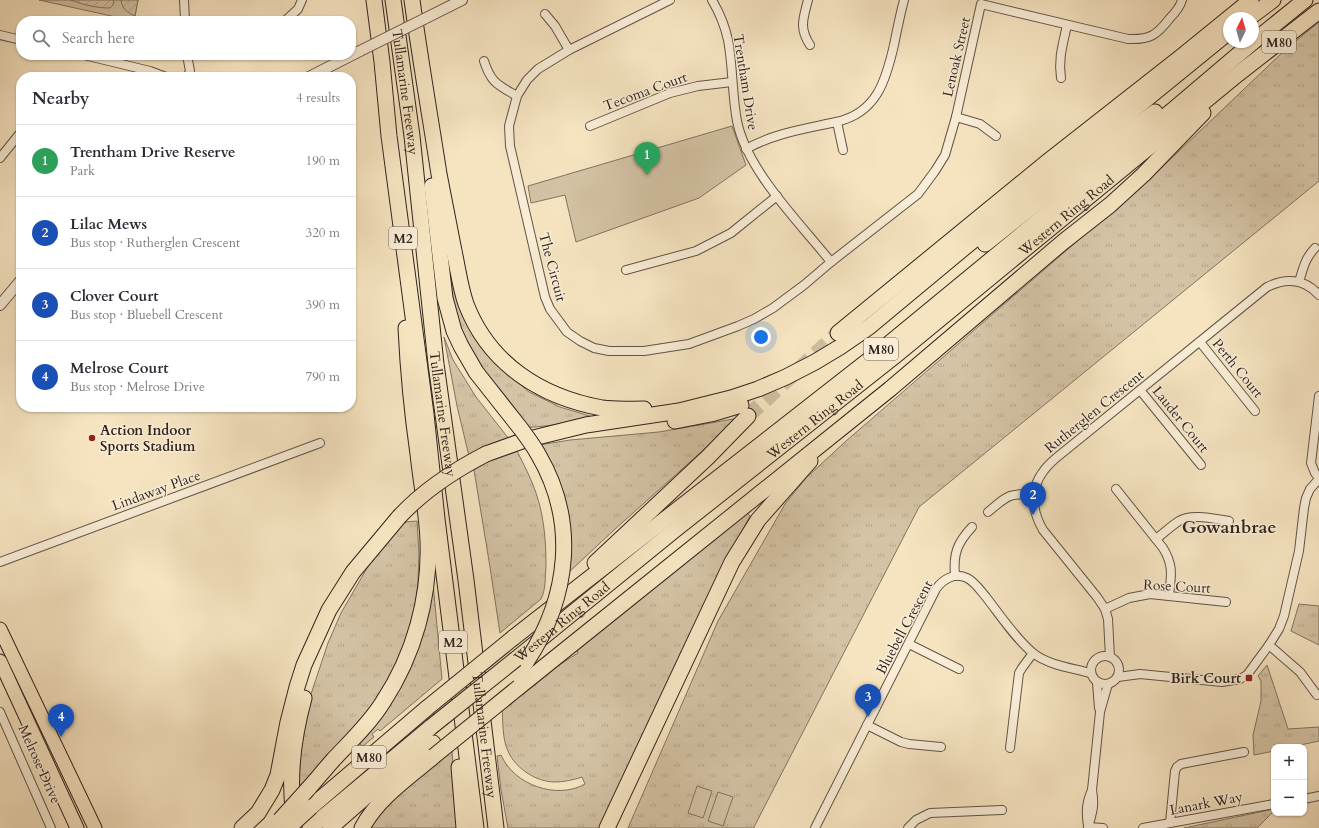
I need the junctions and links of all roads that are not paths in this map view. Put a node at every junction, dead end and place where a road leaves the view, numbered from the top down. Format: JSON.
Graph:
{"nodes":[{"id":1,"x":184,"y":0,"type":"edge"},
{"id":2,"x":302,"y":0,"type":"edge"},
{"id":3,"x":374,"y":0,"type":"edge"},
{"id":4,"x":393,"y":0,"type":"edge"},
{"id":5,"x":412,"y":0,"type":"edge"},
{"id":6,"x":462,"y":0,"type":"edge"},
{"id":7,"x":670,"y":0,"type":"edge"},
{"id":8,"x":712,"y":0,"type":"edge"},
{"id":9,"x":808,"y":0,"type":"edge"},
{"id":10,"x":904,"y":0,"type":"edge"},
{"id":11,"x":1182,"y":0,"type":"edge"},
{"id":12,"x":1251,"y":0,"type":"edge"},
{"id":13,"x":1263,"y":0,"type":"edge"},
{"id":14,"x":1273,"y":0,"type":"edge"},
{"id":15,"x":1305,"y":0,"type":"edge"},
{"id":16,"x":1319,"y":11,"type":"edge"},
{"id":17,"x":1250,"y":12,"type":"edge"},
{"id":18,"x":1256,"y":12,"type":"edge"},
{"id":19,"x":544,"y":14,"type":"dead end"},
{"id":20,"x":185,"y":16,"type":"edge"},
{"id":21,"x":290,"y":16,"type":"edge"},
{"id":22,"x":1067,"y":25,"type":"junction"},
{"id":23,"x":0,"y":35,"type":"edge"},
{"id":24,"x":1223,"y":36,"type":"edge"},
{"id":25,"x":1259,"y":37,"type":"edge"},
{"id":26,"x":16,"y":39,"type":"edge"},
{"id":27,"x":810,"y":45,"type":"dead end"},
{"id":28,"x":1245,"y":48,"type":"edge"},
{"id":29,"x":1245,"y":48,"type":"edge"},
{"id":30,"x":569,"y":50,"type":"junction"},
{"id":31,"x":419,"y":52,"type":"junction"},
{"id":32,"x":356,"y":53,"type":"edge"},
{"id":33,"x":105,"y":60,"type":"edge"},
{"id":34,"x":188,"y":60,"type":"edge"},
{"id":35,"x":342,"y":60,"type":"edge"},
{"id":36,"x":484,"y":62,"type":"dead end"},
{"id":37,"x":153,"y":72,"type":"edge"},
{"id":38,"x":189,"y":72,"type":"edge"},
{"id":39,"x":319,"y":72,"type":"edge"},
{"id":40,"x":1238,"y":74,"type":"junction"},
{"id":41,"x":1061,"y":78,"type":"dead end"},
{"id":42,"x":732,"y":82,"type":"junction"},
{"id":43,"x":517,"y":96,"type":"junction"},
{"id":44,"x":956,"y":117,"type":"junction"},
{"id":45,"x":837,"y":122,"type":"junction"},
{"id":46,"x":590,"y":126,"type":"dead end"},
{"id":47,"x":389,"y":136,"type":"junction"},
{"id":48,"x":996,"y":136,"type":"dead end"},
{"id":49,"x":16,"y":138,"type":"edge"},
{"id":50,"x":746,"y":149,"type":"junction"},
{"id":51,"x":843,"y":150,"type":"dead end"},
{"id":52,"x":0,"y":156,"type":"edge"},
{"id":53,"x":777,"y":196,"type":"junction"},
{"id":54,"x":1315,"y":248,"type":"dead end"},
{"id":55,"x":831,"y":262,"type":"junction"},
{"id":56,"x":626,"y":270,"type":"dead end"},
{"id":57,"x":1299,"y":282,"type":"junction"},
{"id":58,"x":16,"y":286,"type":"edge"},
{"id":59,"x":1319,"y":295,"type":"edge"},
{"id":60,"x":0,"y":305,"type":"edge"},
{"id":61,"x":838,"y":333,"type":"tunnel mouth"},
{"id":62,"x":1200,"y":342,"type":"junction"},
{"id":63,"x":1140,"y":390,"type":"junction"},
{"id":64,"x":1319,"y":396,"type":"edge"},
{"id":65,"x":705,"y":404,"type":"junction"},
{"id":66,"x":1255,"y":411,"type":"dead end"},
{"id":67,"x":859,"y":413,"type":"junction"},
{"id":68,"x":748,"y":416,"type":"tunnel mouth"},
{"id":69,"x":551,"y":433,"type":"junction"},
{"id":70,"x":320,"y":443,"type":"dead end"},
{"id":71,"x":1201,"y":465,"type":"dead end"},
{"id":72,"x":1319,"y":479,"type":"edge"},
{"id":73,"x":1116,"y":489,"type":"dead end"},
{"id":74,"x":1033,"y":495,"type":"junction"},
{"id":75,"x":988,"y":512,"type":"dead end"},
{"id":76,"x":437,"y":519,"type":"junction"},
{"id":77,"x":1229,"y":521,"type":"dead end"},
{"id":78,"x":972,"y":527,"type":"dead end"},
{"id":79,"x":1156,"y":539,"type":"junction"},
{"id":80,"x":380,"y":541,"type":"junction"},
{"id":81,"x":0,"y":562,"type":"edge"},
{"id":82,"x":955,"y":576,"type":"junction"},
{"id":83,"x":1169,"y":596,"type":"junction"},
{"id":84,"x":1226,"y":602,"type":"dead end"},
{"id":85,"x":1105,"y":609,"type":"junction"},
{"id":86,"x":0,"y":628,"type":"edge"},
{"id":87,"x":513,"y":638,"type":"junction"},
{"id":88,"x":909,"y":644,"type":"junction"},
{"id":89,"x":1269,"y":645,"type":"junction"},
{"id":90,"x":1033,"y":653,"type":"junction"},
{"id":91,"x":1106,"y":657,"type":"junction"},
{"id":92,"x":0,"y":661,"type":"edge"},
{"id":93,"x":1092,"y":664,"type":"junction"},
{"id":94,"x":1065,"y":666,"type":"junction"},
{"id":95,"x":1118,"y":666,"type":"junction"},
{"id":96,"x":959,"y":669,"type":"dead end"},
{"id":97,"x":1090,"y":673,"type":"junction"},
{"id":98,"x":1140,"y":674,"type":"junction"},
{"id":99,"x":1118,"y":677,"type":"junction"},
{"id":100,"x":1097,"y":683,"type":"junction"},
{"id":101,"x":1108,"y":684,"type":"junction"},
{"id":102,"x":1317,"y":695,"type":"dead end"},
{"id":103,"x":0,"y":712,"type":"edge"},
{"id":104,"x":1100,"y":712,"type":"junction"},
{"id":105,"x":868,"y":725,"type":"junction"},
{"id":106,"x":52,"y":736,"type":"junction"},
{"id":107,"x":38,"y":743,"type":"junction"},
{"id":108,"x":941,"y":747,"type":"dead end"},
{"id":109,"x":1010,"y":748,"type":"dead end"},
{"id":110,"x":433,"y":750,"type":"junction"},
{"id":111,"x":1244,"y":752,"type":"dead end"},
{"id":112,"x":1319,"y":797,"type":"edge"},
{"id":113,"x":1307,"y":799,"type":"edge"},
{"id":114,"x":1271,"y":805,"type":"edge"},
{"id":115,"x":1002,"y":810,"type":"dead end"},
{"id":116,"x":1170,"y":823,"type":"junction"},
{"id":117,"x":280,"y":825,"type":"edge"},
{"id":118,"x":312,"y":826,"type":"edge"},
{"id":119,"x":1088,"y":827,"type":"edge"},
{"id":120,"x":51,"y":828,"type":"edge"},
{"id":121,"x":77,"y":828,"type":"edge"},
{"id":122,"x":96,"y":828,"type":"edge"},
{"id":123,"x":242,"y":828,"type":"edge"},
{"id":124,"x":296,"y":828,"type":"edge"},
{"id":125,"x":330,"y":828,"type":"edge"},
{"id":126,"x":344,"y":828,"type":"edge"},
{"id":127,"x":362,"y":828,"type":"edge"},
{"id":128,"x":464,"y":828,"type":"edge"},
{"id":129,"x":476,"y":828,"type":"edge"},
{"id":130,"x":496,"y":828,"type":"edge"},
{"id":131,"x":607,"y":828,"type":"edge"},
{"id":132,"x":814,"y":828,"type":"edge"},
{"id":133,"x":908,"y":828,"type":"edge"},
{"id":134,"x":1103,"y":828,"type":"edge"},
{"id":135,"x":1143,"y":828,"type":"edge"}],
"edges":[{"from":1,"to":20,"type":"street"},
{"from":2,"to":21,"type":"street"},
{"from":3,"to":47,"type":"highway","name":"Tullamarine Freeway","number":"M2"},
{"from":4,"to":130,"type":"highway","name":"Tullamarine Freeway","number":"M2"},
{"from":5,"to":31,"type":"highway"},
{"from":6,"to":32,"type":"street","bridge":true},
{"from":7,"to":30,"type":"street","name":"The Circuit"},
{"from":8,"to":42,"type":"street","name":"Trentham Drive"},
{"from":9,"to":27,"type":"street"},
{"from":10,"to":45,"type":"street"},
{"from":11,"to":22,"type":"street","name":"Lenoak Street"},
{"from":12,"to":61,"type":"highway"},
{"from":13,"to":17,"type":"highway"},
{"from":14,"to":18,"type":"highway"},
{"from":15,"to":25,"type":"highway","name":"Western Ring Road","number":"M80"},
{"from":16,"to":40,"type":"highway","name":"Western Ring Road","number":"M80"},
{"from":19,"to":30,"type":"street"},
{"from":22,"to":41,"type":"street"},
{"from":22,"to":44,"type":"street","name":"Lenoak Street"},
{"from":23,"to":26,"type":"street"},
{"from":24,"to":65,"type":"highway"},
{"from":28,"to":69,"type":"highway"},
{"from":29,"to":87,"type":"highway","name":"Western Ring Road","number":"M80"},
{"from":30,"to":43,"type":"street","name":"The Circuit"},
{"from":31,"to":65,"type":"highway"},
{"from":31,"to":110,"type":"highway","bridge":true},
{"from":33,"to":37,"type":"street"},
{"from":34,"to":38,"type":"street"},
{"from":35,"to":39,"type":"street","bridge":true},
{"from":36,"to":43,"type":"street"},
{"from":40,"to":67,"type":"highway"},
{"from":40,"to":118,"type":"highway","name":"Western Ring Road","number":"M80","bridge":true},
{"from":42,"to":46,"type":"street","name":"Tecoma Court"},
{"from":42,"to":50,"type":"street","name":"Trentham Drive"},
{"from":43,"to":55,"type":"street","name":"The Circuit"},
{"from":44,"to":48,"type":"street"},
{"from":44,"to":55,"type":"street","name":"Lenoak Street"},
{"from":45,"to":50,"type":"street"},
{"from":45,"to":51,"type":"street"},
{"from":47,"to":76,"type":"highway","name":"Tullamarine Freeway","number":"M2"},
{"from":47,"to":117,"type":"highway","bridge":true},
{"from":49,"to":52,"type":"street"},
{"from":50,"to":53,"type":"street","name":"Trentham Drive"},
{"from":53,"to":55,"type":"street","name":"Trentham Drive"},
{"from":53,"to":56,"type":"street"},
{"from":54,"to":57,"type":"street"},
{"from":57,"to":59,"type":"street"},
{"from":57,"to":62,"type":"street","name":"Rutherglen Crescent"},
{"from":58,"to":60,"type":"street"},
{"from":62,"to":63,"type":"street","name":"Rutherglen Crescent"},
{"from":62,"to":66,"type":"street","name":"Perth Court"},
{"from":63,"to":71,"type":"street","name":"Lauder Court"},
{"from":63,"to":74,"type":"street","name":"Rutherglen Crescent"},
{"from":64,"to":72,"type":"street"},
{"from":65,"to":69,"type":"highway"},
{"from":67,"to":110,"type":"highway","bridge":true},
{"from":67,"to":131,"type":"highway"},
{"from":68,"to":87,"type":"highway"},
{"from":69,"to":80,"type":"highway","bridge":true},
{"from":70,"to":81,"type":"street","name":"Lindaway Place"},
{"from":72,"to":89,"type":"street"},
{"from":73,"to":79,"type":"street"},
{"from":74,"to":75,"type":"street"},
{"from":74,"to":85,"type":"street","name":"Rutherglen Crescent"},
{"from":76,"to":128,"type":"highway"},
{"from":76,"to":129,"type":"highway","name":"Tullamarine Freeway","number":"M2"},
{"from":77,"to":79,"type":"street"},
{"from":78,"to":82,"type":"street"},
{"from":79,"to":83,"type":"street"},
{"from":80,"to":123,"type":"highway"},
{"from":80,"to":124,"type":"highway"},
{"from":82,"to":88,"type":"street","name":"Bluebell Crescent"},
{"from":82,"to":90,"type":"street"},
{"from":83,"to":84,"type":"street","name":"Rose Court"},
{"from":83,"to":85,"type":"street","name":"Rose Court"},
{"from":85,"to":91,"type":"street","name":"Rutherglen Crescent"},
{"from":86,"to":106,"type":"main road","name":"Melrose Drive"},
{"from":87,"to":117,"type":"highway","name":"Western Ring Road","number":"M80","bridge":true},
{"from":88,"to":96,"type":"street"},
{"from":88,"to":105,"type":"street","name":"Bluebell Crescent"},
{"from":89,"to":98,"type":"street"},
{"from":89,"to":102,"type":"street"},
{"from":90,"to":94,"type":"street"},
{"from":90,"to":109,"type":"street"},
{"from":91,"to":93,"type":"street"},
{"from":91,"to":95,"type":"street"},
{"from":92,"to":107,"type":"main road","name":"Melrose Drive"},
{"from":93,"to":94,"type":"street"},
{"from":93,"to":97,"type":"street"},
{"from":94,"to":97,"type":"street"},
{"from":95,"to":98,"type":"street"},
{"from":95,"to":99,"type":"street"},
{"from":97,"to":100,"type":"street"},
{"from":98,"to":99,"type":"street"},
{"from":99,"to":101,"type":"street"},
{"from":100,"to":101,"type":"street"},
{"from":100,"to":104,"type":"street"},
{"from":101,"to":104,"type":"street"},
{"from":103,"to":120,"type":"street","name":"Melrose Drive"},
{"from":104,"to":119,"type":"street"},
{"from":105,"to":108,"type":"street"},
{"from":105,"to":132,"type":"street","name":"Bluebell Crescent"},
{"from":106,"to":107,"type":"main road"},
{"from":106,"to":122,"type":"main road","name":"Melrose Drive"},
{"from":107,"to":121,"type":"main road","name":"Melrose Drive"},
{"from":110,"to":125,"type":"highway"},
{"from":110,"to":126,"type":"highway"},
{"from":110,"to":127,"type":"highway"},
{"from":111,"to":116,"type":"street"},
{"from":112,"to":113,"type":"street"},
{"from":114,"to":116,"type":"street","name":"Lanark Way"},
{"from":115,"to":133,"type":"street"},
{"from":116,"to":135,"type":"street","name":"Lanark Way"},
{"from":119,"to":134,"type":"street"}]}
